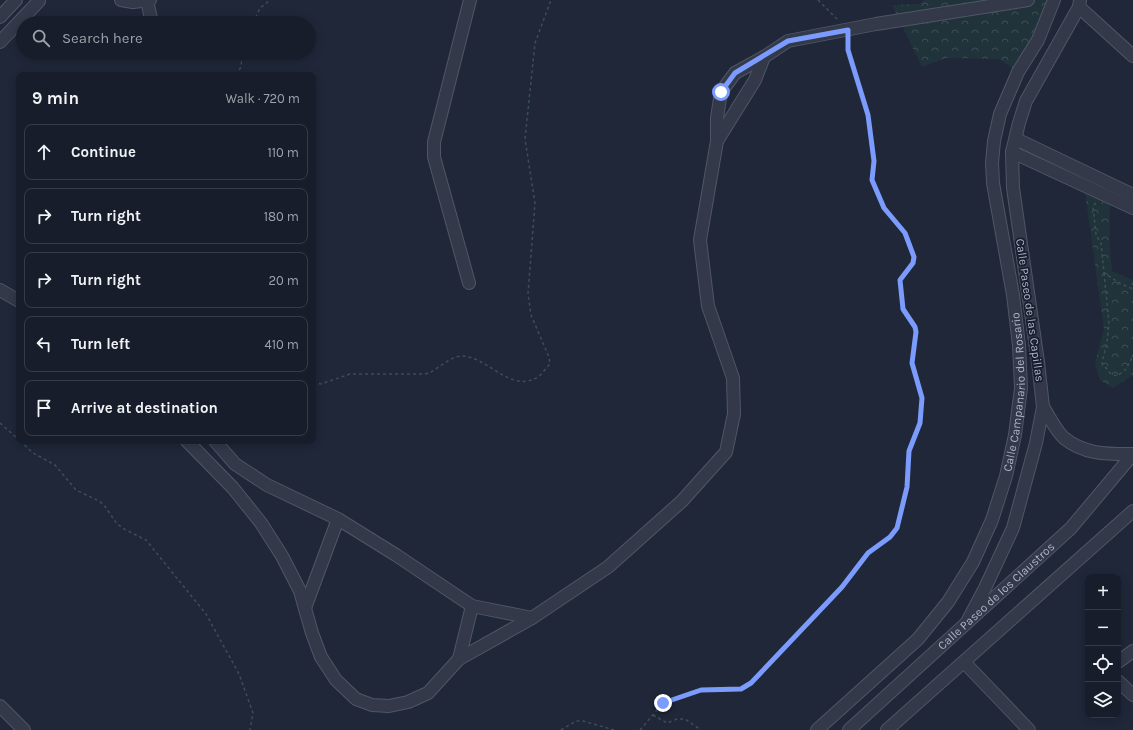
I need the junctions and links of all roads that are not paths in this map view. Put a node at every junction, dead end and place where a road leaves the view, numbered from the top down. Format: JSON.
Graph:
{"nodes":[{"id":1,"x":16,"y":0,"type":"edge"},
{"id":2,"x":39,"y":0,"type":"edge"},
{"id":3,"x":46,"y":0,"type":"edge"},
{"id":4,"x":121,"y":0,"type":"edge"},
{"id":5,"x":470,"y":0,"type":"edge"},
{"id":6,"x":1028,"y":0,"type":"edge"},
{"id":7,"x":1054,"y":0,"type":"edge"},
{"id":8,"x":149,"y":1,"type":"edge"},
{"id":9,"x":1080,"y":3,"type":"edge"},
{"id":10,"x":24,"y":16,"type":"edge"},
{"id":11,"x":151,"y":16,"type":"edge"},
{"id":12,"x":0,"y":17,"type":"edge"},
{"id":13,"x":16,"y":25,"type":"edge"},
{"id":14,"x":0,"y":42,"type":"edge"},
{"id":15,"x":1133,"y":56,"type":"edge"},
{"id":16,"x":764,"y":57,"type":"junction"},
{"id":17,"x":1016,"y":139,"type":"junction"},
{"id":18,"x":717,"y":141,"type":"junction"},
{"id":19,"x":1012,"y":152,"type":"junction"},
{"id":20,"x":1133,"y":195,"type":"edge"},
{"id":21,"x":1132,"y":206,"type":"edge"},
{"id":22,"x":469,"y":283,"type":"dead end"},
{"id":23,"x":0,"y":290,"type":"edge"},
{"id":24,"x":16,"y":299,"type":"edge"},
{"id":25,"x":1043,"y":407,"type":"junction"},
{"id":26,"x":190,"y":444,"type":"edge"},
{"id":27,"x":218,"y":444,"type":"edge"},
{"id":28,"x":1133,"y":454,"type":"edge"},
{"id":29,"x":1133,"y":511,"type":"edge"},
{"id":30,"x":338,"y":519,"type":"junction"},
{"id":31,"x":472,"y":606,"type":"junction"},
{"id":32,"x":305,"y":608,"type":"junction"},
{"id":33,"x":532,"y":618,"type":"junction"},
{"id":34,"x":967,"y":622,"type":"junction"},
{"id":35,"x":1133,"y":650,"type":"edge"},
{"id":36,"x":459,"y":659,"type":"junction"},
{"id":37,"x":1121,"y":660,"type":"edge"},
{"id":38,"x":964,"y":662,"type":"junction"},
{"id":39,"x":1119,"y":682,"type":"edge"},
{"id":40,"x":1133,"y":696,"type":"edge"},
{"id":41,"x":0,"y":706,"type":"edge"},
{"id":42,"x":24,"y":730,"type":"edge"},
{"id":43,"x":817,"y":730,"type":"edge"},
{"id":44,"x":850,"y":730,"type":"edge"},
{"id":45,"x":887,"y":730,"type":"edge"},
{"id":46,"x":1029,"y":730,"type":"edge"}],
"edges":[{"from":1,"to":12,"type":"street"},
{"from":2,"to":3,"type":"street"},
{"from":2,"to":10,"type":"street"},
{"from":4,"to":8,"type":"street"},
{"from":5,"to":22,"type":"street"},
{"from":6,"to":16,"type":"street"},
{"from":7,"to":43,"type":"street","name":"Calle Campanario del Rosario"},
{"from":8,"to":11,"type":"street"},
{"from":9,"to":15,"type":"street"},
{"from":9,"to":17,"type":"street","name":"Calle Paseo de las Capillas"},
{"from":13,"to":14,"type":"street"},
{"from":16,"to":18,"type":"street"},
{"from":16,"to":18,"type":"street"},
{"from":17,"to":19,"type":"street","name":"Calle Paseo de las Capillas"},
{"from":17,"to":20,"type":"street"},
{"from":18,"to":33,"type":"street"},
{"from":19,"to":21,"type":"street"},
{"from":19,"to":25,"type":"street","name":"Calle Paseo de las Capillas"},
{"from":23,"to":24,"type":"street"},
{"from":25,"to":28,"type":"street"},
{"from":25,"to":34,"type":"street","name":"Calle Paseo de las Capillas"},
{"from":26,"to":32,"type":"street"},
{"from":27,"to":30,"type":"street"},
{"from":28,"to":34,"type":"street","name":"Calle Paseo de los Claustros"},
{"from":29,"to":38,"type":"street"},
{"from":30,"to":31,"type":"street"},
{"from":30,"to":32,"type":"street"},
{"from":31,"to":33,"type":"street"},
{"from":31,"to":36,"type":"street"},
{"from":32,"to":36,"type":"street"},
{"from":33,"to":36,"type":"street"},
{"from":34,"to":44,"type":"street","name":"Calle Paseo de los Claustros"},
{"from":35,"to":37,"type":"street"},
{"from":38,"to":45,"type":"street"},
{"from":38,"to":46,"type":"street"},
{"from":39,"to":40,"type":"street"},
{"from":41,"to":42,"type":"street"}]}
